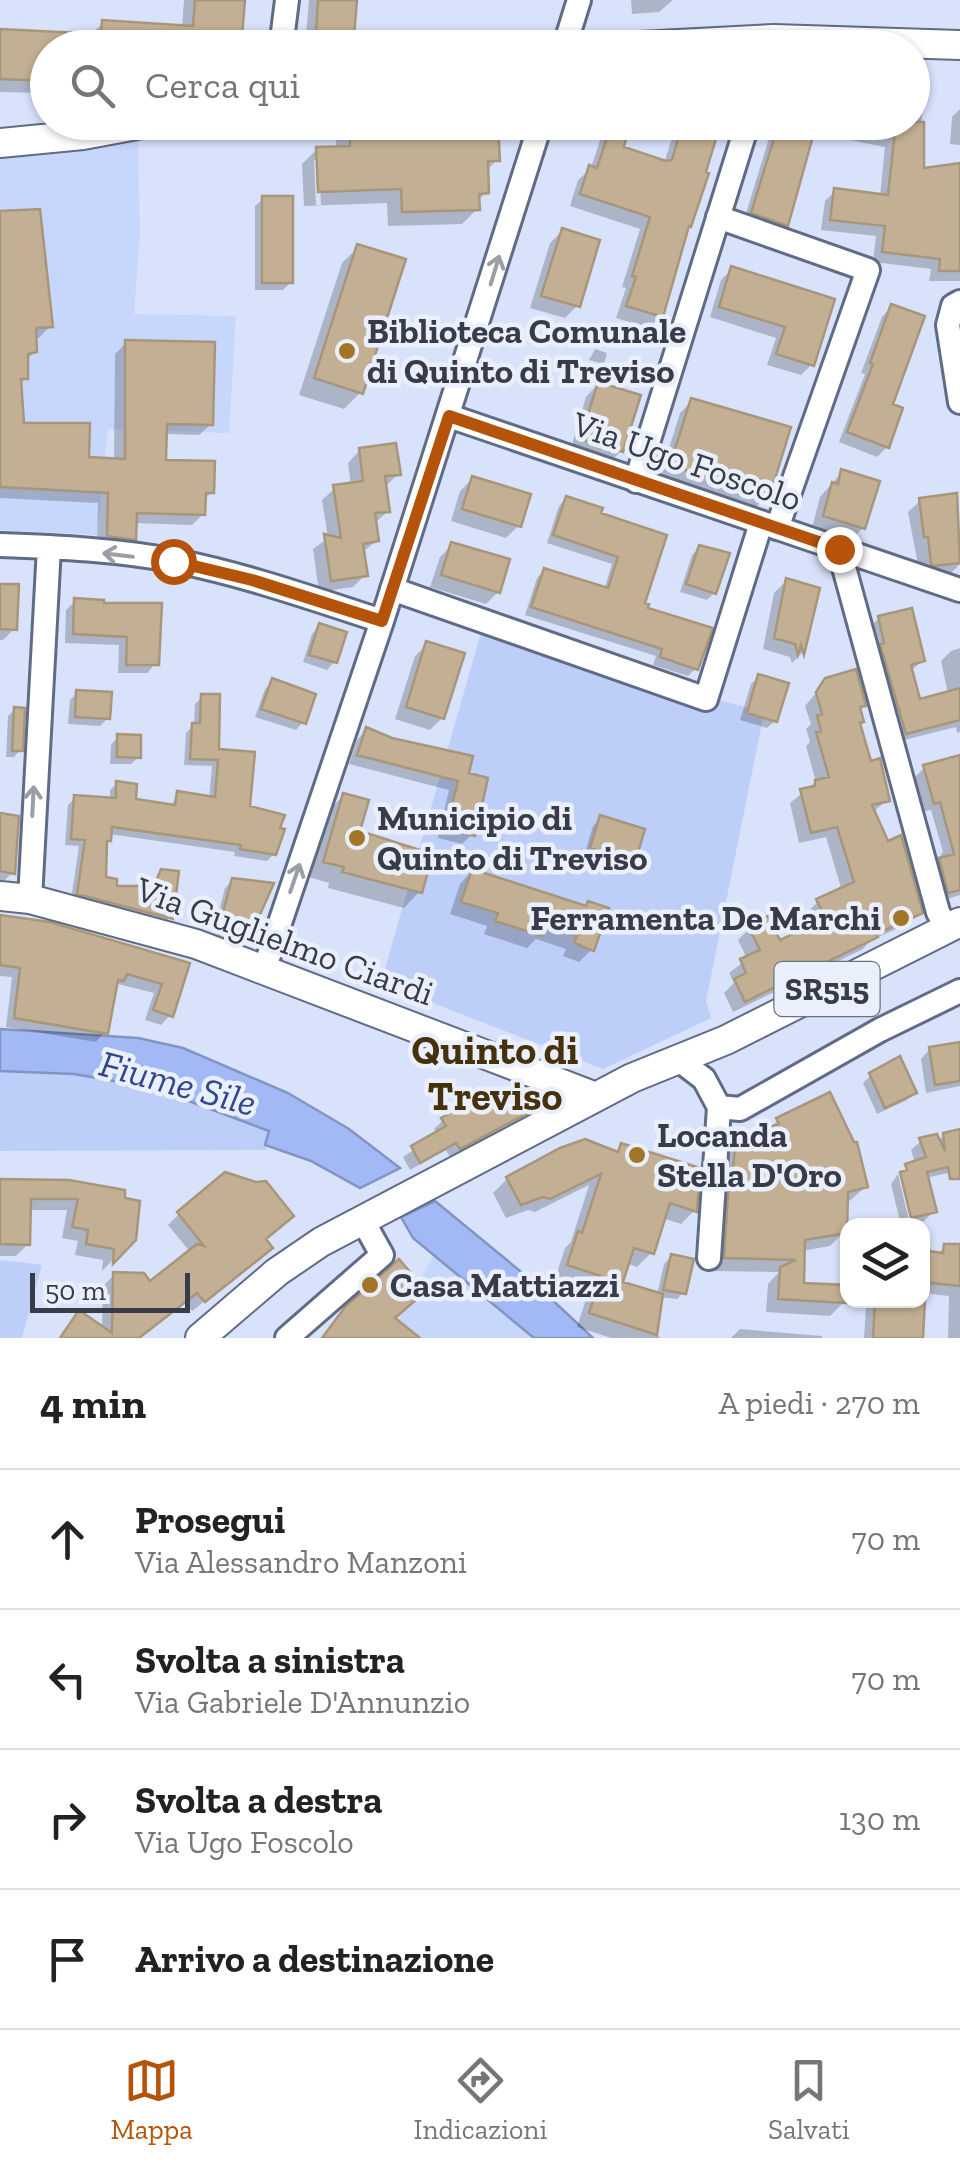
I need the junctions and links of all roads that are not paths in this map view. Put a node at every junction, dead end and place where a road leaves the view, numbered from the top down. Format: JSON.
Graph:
{"nodes":[{"id":1,"x":287,"y":0,"type":"edge"},
{"id":2,"x":580,"y":0,"type":"edge"},
{"id":3,"x":284,"y":30,"type":"edge"},
{"id":4,"x":570,"y":30,"type":"edge"},
{"id":5,"x":930,"y":45,"type":"edge"},
{"id":6,"x":960,"y":45,"type":"edge"},
{"id":7,"x":31,"y":140,"type":"edge"},
{"id":8,"x":535,"y":140,"type":"edge"},
{"id":9,"x":742,"y":140,"type":"edge"},
{"id":10,"x":0,"y":143,"type":"edge"},
{"id":11,"x":718,"y":216,"type":"junction"},
{"id":12,"x":960,"y":302,"type":"edge"},
{"id":13,"x":960,"y":402,"type":"edge"},
{"id":14,"x":449,"y":416,"type":"junction"},
{"id":15,"x":636,"y":481,"type":"junction"},
{"id":16,"x":769,"y":525,"type":"junction"},
{"id":17,"x":0,"y":544,"type":"edge"},
{"id":18,"x":49,"y":547,"type":"junction"},
{"id":19,"x":839,"y":549,"type":"junction"},
{"id":20,"x":392,"y":588,"type":"junction"},
{"id":21,"x":960,"y":590,"type":"edge"},
{"id":22,"x":382,"y":621,"type":"junction"},
{"id":23,"x":0,"y":896,"type":"edge"},
{"id":24,"x":30,"y":899,"type":"junction"},
{"id":25,"x":954,"y":925,"type":"edge"},
{"id":26,"x":264,"y":970,"type":"junction"},
{"id":27,"x":960,"y":991,"type":"edge"},
{"id":28,"x":688,"y":1059,"type":"junction"},
{"id":29,"x":596,"y":1097,"type":"junction"},
{"id":30,"x":626,"y":1098,"type":"junction"},
{"id":31,"x":719,"y":1107,"type":"junction"},
{"id":32,"x":496,"y":1150,"type":"junction"},
{"id":33,"x":362,"y":1222,"type":"junction"},
{"id":34,"x":708,"y":1258,"type":"dead end"},
{"id":35,"x":207,"y":1335,"type":"edge"},
{"id":36,"x":287,"y":1338,"type":"edge"}],
"edges":[{"from":1,"to":3,"type":"street"},
{"from":2,"to":4,"type":"street"},
{"from":5,"to":6,"type":"main road"},
{"from":7,"to":10,"type":"main road"},
{"from":14,"to":8,"type":"street","one_way":true},
{"from":9,"to":11,"type":"street"},
{"from":11,"to":15,"type":"street"},
{"from":11,"to":16,"type":"street"},
{"from":12,"to":13,"type":"street"},
{"from":14,"to":15,"type":"street","name":"Via Ugo Foscolo"},
{"from":14,"to":20,"type":"street"},
{"from":15,"to":16,"type":"street","name":"Via Ugo Foscolo"},
{"from":16,"to":19,"type":"street","name":"Via Ugo Foscolo"},
{"from":16,"to":20,"type":"street"},
{"from":17,"to":18,"type":"street"},
{"from":22,"to":18,"type":"street","one_way":true},
{"from":24,"to":18,"type":"street","one_way":true},
{"from":19,"to":21,"type":"street","name":"Via Ugo Foscolo"},
{"from":19,"to":25,"type":"street"},
{"from":20,"to":22,"type":"street"},
{"from":26,"to":22,"type":"street","one_way":true},
{"from":23,"to":24,"type":"main road","name":"Via Guglielmo Ciardi"},
{"from":24,"to":26,"type":"main road","name":"Via Guglielmo Ciardi"},
{"from":25,"to":28,"type":"main road","number":"SR515"},
{"from":26,"to":29,"type":"main road","name":"Via Guglielmo Ciardi"},
{"from":27,"to":31,"type":"street"},
{"from":28,"to":29,"type":"main road","number":"SR515"},
{"from":28,"to":30,"type":"main road","number":"SR515"},
{"from":28,"to":31,"type":"street"},
{"from":29,"to":30,"type":"street"},
{"from":29,"to":32,"type":"main road","number":"SR515"},
{"from":30,"to":32,"type":"main road","number":"SR515"},
{"from":31,"to":34,"type":"street"},
{"from":32,"to":33,"type":"main road","number":"SR515"},
{"from":33,"to":35,"type":"main road","number":"SR515"},
{"from":33,"to":36,"type":"street"}]}
